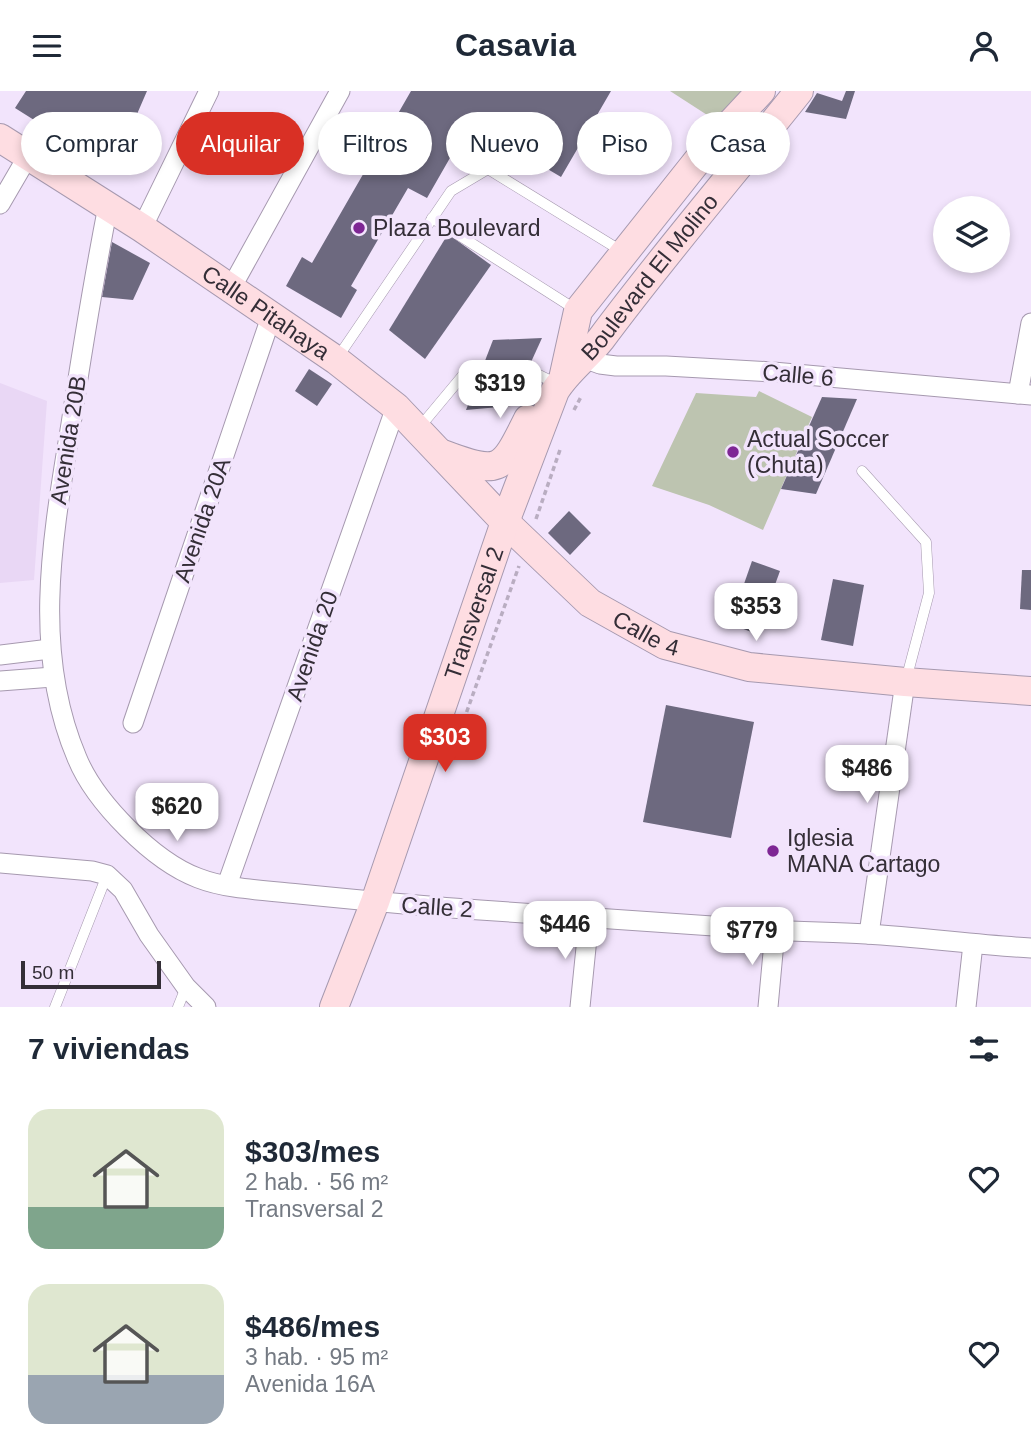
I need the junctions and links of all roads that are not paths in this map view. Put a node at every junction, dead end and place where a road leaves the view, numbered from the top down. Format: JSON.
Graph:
{"nodes":[{"id":1,"x":209,"y":91,"type":"edge"},
{"id":2,"x":340,"y":91,"type":"edge"},
{"id":3,"x":761,"y":91,"type":"edge"},
{"id":4,"x":799,"y":91,"type":"edge"},
{"id":5,"x":0,"y":138,"type":"edge"},
{"id":6,"x":21,"y":152,"type":"edge"},
{"id":7,"x":21,"y":167,"type":"edge"},
{"id":8,"x":58,"y":175,"type":"edge"},
{"id":9,"x":0,"y":204,"type":"edge"},
{"id":10,"x":108,"y":206,"type":"junction"},
{"id":11,"x":432,"y":218,"type":"junction"},
{"id":12,"x":142,"y":228,"type":"junction"},
{"id":13,"x":623,"y":252,"type":"junction"},
{"id":14,"x":230,"y":290,"type":"junction"},
{"id":15,"x":578,"y":311,"type":"junction"},
{"id":16,"x":271,"y":317,"type":"junction"},
{"id":17,"x":1031,"y":323,"type":"edge"},
{"id":18,"x":336,"y":360,"type":"junction"},
{"id":19,"x":481,"y":372,"type":"dead end"},
{"id":20,"x":526,"y":372,"type":"dead end"},
{"id":21,"x":566,"y":373,"type":"junction"},
{"id":22,"x":1024,"y":395,"type":"edge"},
{"id":23,"x":396,"y":407,"type":"junction"},
{"id":24,"x":418,"y":429,"type":"junction"},
{"id":25,"x":441,"y":453,"type":"junction"},
{"id":26,"x":862,"y":471,"type":"dead end"},
{"id":27,"x":505,"y":522,"type":"junction"},
{"id":28,"x":50,"y":649,"type":"junction"},
{"id":29,"x":0,"y":655,"type":"edge"},
{"id":30,"x":53,"y":677,"type":"junction"},
{"id":31,"x":0,"y":681,"type":"edge"},
{"id":32,"x":905,"y":682,"type":"junction"},
{"id":33,"x":1031,"y":691,"type":"edge"},
{"id":34,"x":133,"y":723,"type":"dead end"},
{"id":35,"x":0,"y":863,"type":"edge"},
{"id":36,"x":107,"y":875,"type":"junction"},
{"id":37,"x":228,"y":885,"type":"junction"},
{"id":38,"x":375,"y":902,"type":"junction"},
{"id":39,"x":589,"y":918,"type":"junction"},
{"id":40,"x":775,"y":931,"type":"junction"},
{"id":41,"x":869,"y":934,"type":"junction"},
{"id":42,"x":972,"y":944,"type":"junction"},
{"id":43,"x":1031,"y":948,"type":"edge"},
{"id":44,"x":186,"y":987,"type":"junction"},
{"id":45,"x":55,"y":1007,"type":"edge"},
{"id":46,"x":178,"y":1007,"type":"edge"},
{"id":47,"x":206,"y":1007,"type":"edge"},
{"id":48,"x":334,"y":1007,"type":"edge"},
{"id":49,"x":580,"y":1007,"type":"edge"},
{"id":50,"x":768,"y":1007,"type":"edge"},
{"id":51,"x":966,"y":1007,"type":"edge"}],
"edges":[{"from":1,"to":12,"type":"street"},
{"from":2,"to":14,"type":"street"},
{"from":3,"to":13,"type":"street","name":"Boulevard El Molino"},
{"from":4,"to":21,"type":"street","name":"Boulevard El Molino"},
{"from":5,"to":6,"type":"street","name":"Calle Pitahaya"},
{"from":7,"to":9,"type":"street"},
{"from":8,"to":10,"type":"street","name":"Calle Pitahaya"},
{"from":10,"to":12,"type":"street","name":"Calle Pitahaya"},
{"from":10,"to":28,"type":"street","name":"Avenida 20B"},
{"from":11,"to":13,"type":"lane"},
{"from":11,"to":15,"type":"lane"},
{"from":11,"to":18,"type":"lane"},
{"from":12,"to":14,"type":"street","name":"Calle Pitahaya"},
{"from":13,"to":15,"type":"street","name":"Boulevard El Molino"},
{"from":14,"to":16,"type":"street","name":"Calle Pitahaya"},
{"from":15,"to":21,"type":"street","name":"Boulevard El Molino"},
{"from":16,"to":18,"type":"street","name":"Calle Pitahaya"},
{"from":16,"to":34,"type":"street","name":"Avenida 20A"},
{"from":17,"to":22,"type":"street"},
{"from":18,"to":23,"type":"street","name":"Calle Pitahaya"},
{"from":19,"to":24,"type":"lane"},
{"from":20,"to":21,"type":"lane"},
{"from":21,"to":22,"type":"street","name":"Calle 6"},
{"from":21,"to":25,"type":"street"},
{"from":21,"to":27,"type":"street","name":"Transversal 2"},
{"from":23,"to":24,"type":"street","name":"Calle Pitahaya"},
{"from":23,"to":37,"type":"street","name":"Avenida 20"},
{"from":24,"to":25,"type":"street","name":"Calle Pitahaya"},
{"from":25,"to":27,"type":"street","name":"Calle Pitahaya"},
{"from":26,"to":32,"type":"lane"},
{"from":27,"to":32,"type":"street","name":"Calle 4"},
{"from":27,"to":38,"type":"street","name":"Transversal 2"},
{"from":28,"to":29,"type":"street"},
{"from":28,"to":30,"type":"street","name":"Avenida 20B"},
{"from":30,"to":31,"type":"street"},
{"from":30,"to":37,"type":"street","name":"Calle 2"},
{"from":32,"to":33,"type":"street","name":"Calle 4"},
{"from":32,"to":41,"type":"street"},
{"from":35,"to":36,"type":"street"},
{"from":36,"to":44,"type":"street"},
{"from":36,"to":45,"type":"lane"},
{"from":37,"to":38,"type":"street","name":"Calle 2"},
{"from":38,"to":39,"type":"street","name":"Calle 2"},
{"from":38,"to":48,"type":"street","name":"Transversal 2"},
{"from":39,"to":40,"type":"street","name":"Calle 2"},
{"from":39,"to":49,"type":"street"},
{"from":40,"to":41,"type":"street","name":"Calle 2"},
{"from":40,"to":50,"type":"street"},
{"from":41,"to":42,"type":"street","name":"Calle 2"},
{"from":42,"to":43,"type":"street","name":"Calle 2"},
{"from":42,"to":51,"type":"street"},
{"from":44,"to":46,"type":"lane"},
{"from":44,"to":47,"type":"street"}]}
